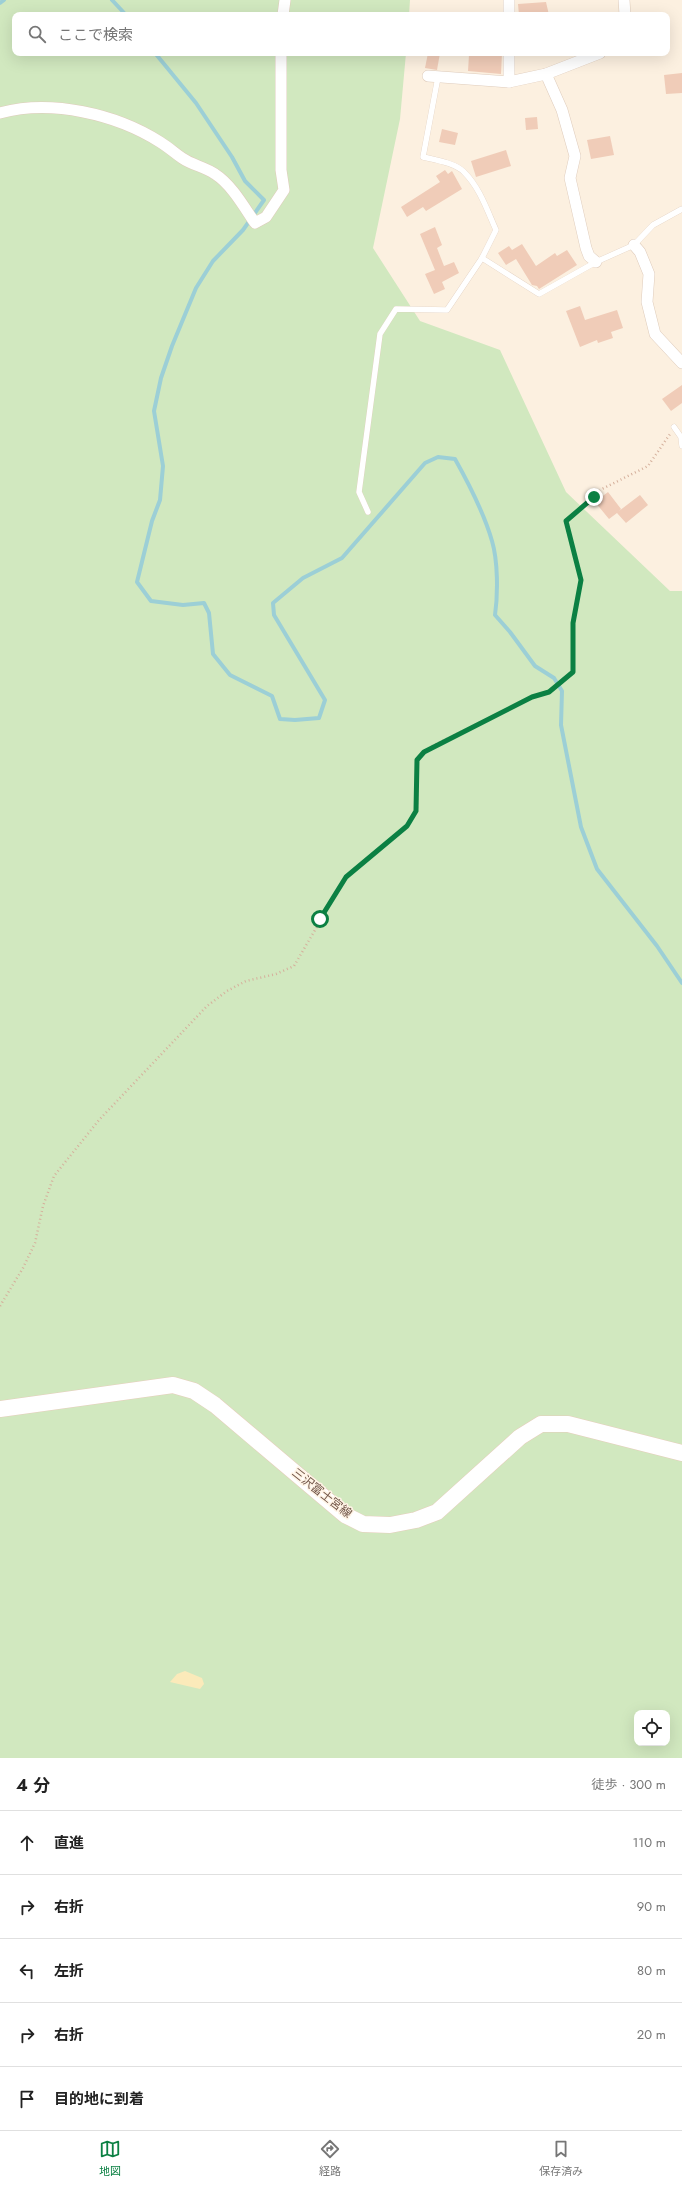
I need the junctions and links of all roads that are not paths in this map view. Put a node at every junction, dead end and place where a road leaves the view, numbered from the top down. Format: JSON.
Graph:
{"nodes":[{"id":1,"x":285,"y":0,"type":"edge"},
{"id":2,"x":509,"y":0,"type":"edge"},
{"id":3,"x":624,"y":0,"type":"edge"},
{"id":4,"x":283,"y":12,"type":"edge"},
{"id":5,"x":509,"y":12,"type":"edge"},
{"id":6,"x":625,"y":12,"type":"edge"},
{"id":7,"x":281,"y":56,"type":"edge"},
{"id":8,"x":509,"y":56,"type":"edge"},
{"id":9,"x":592,"y":56,"type":"edge"},
{"id":10,"x":546,"y":74,"type":"junction"},
{"id":11,"x":433,"y":77,"type":"joint"},
{"id":12,"x":509,"y":82,"type":"junction"},
{"id":13,"x":0,"y":113,"type":"edge"},
{"id":14,"x":682,"y":209,"type":"edge"},
{"id":15,"x":634,"y":245,"type":"junction"},
{"id":16,"x":482,"y":258,"type":"junction"},
{"id":17,"x":596,"y":262,"type":"junction"},
{"id":18,"x":682,"y":363,"type":"edge"},
{"id":19,"x":674,"y":427,"type":"road end"},
{"id":20,"x":682,"y":446,"type":"edge"},
{"id":21,"x":368,"y":512,"type":"dead end"},
{"id":22,"x":0,"y":1409,"type":"edge"},
{"id":23,"x":682,"y":1453,"type":"edge"}],
"edges":[{"from":1,"to":4,"type":"street"},
{"from":2,"to":5,"type":"street"},
{"from":3,"to":6,"type":"street"},
{"from":7,"to":13,"type":"street"},
{"from":8,"to":12,"type":"street"},
{"from":9,"to":10,"type":"street"},
{"from":10,"to":12,"type":"street"},
{"from":10,"to":17,"type":"street"},
{"from":11,"to":12,"type":"street"},
{"from":11,"to":16,"type":"lane"},
{"from":14,"to":15,"type":"lane"},
{"from":15,"to":17,"type":"lane"},
{"from":15,"to":18,"type":"street"},
{"from":16,"to":17,"type":"lane"},
{"from":16,"to":21,"type":"lane"},
{"from":19,"to":20,"type":"lane"},
{"from":22,"to":23,"type":"main road","name":"三沢富士宮線"}]}
